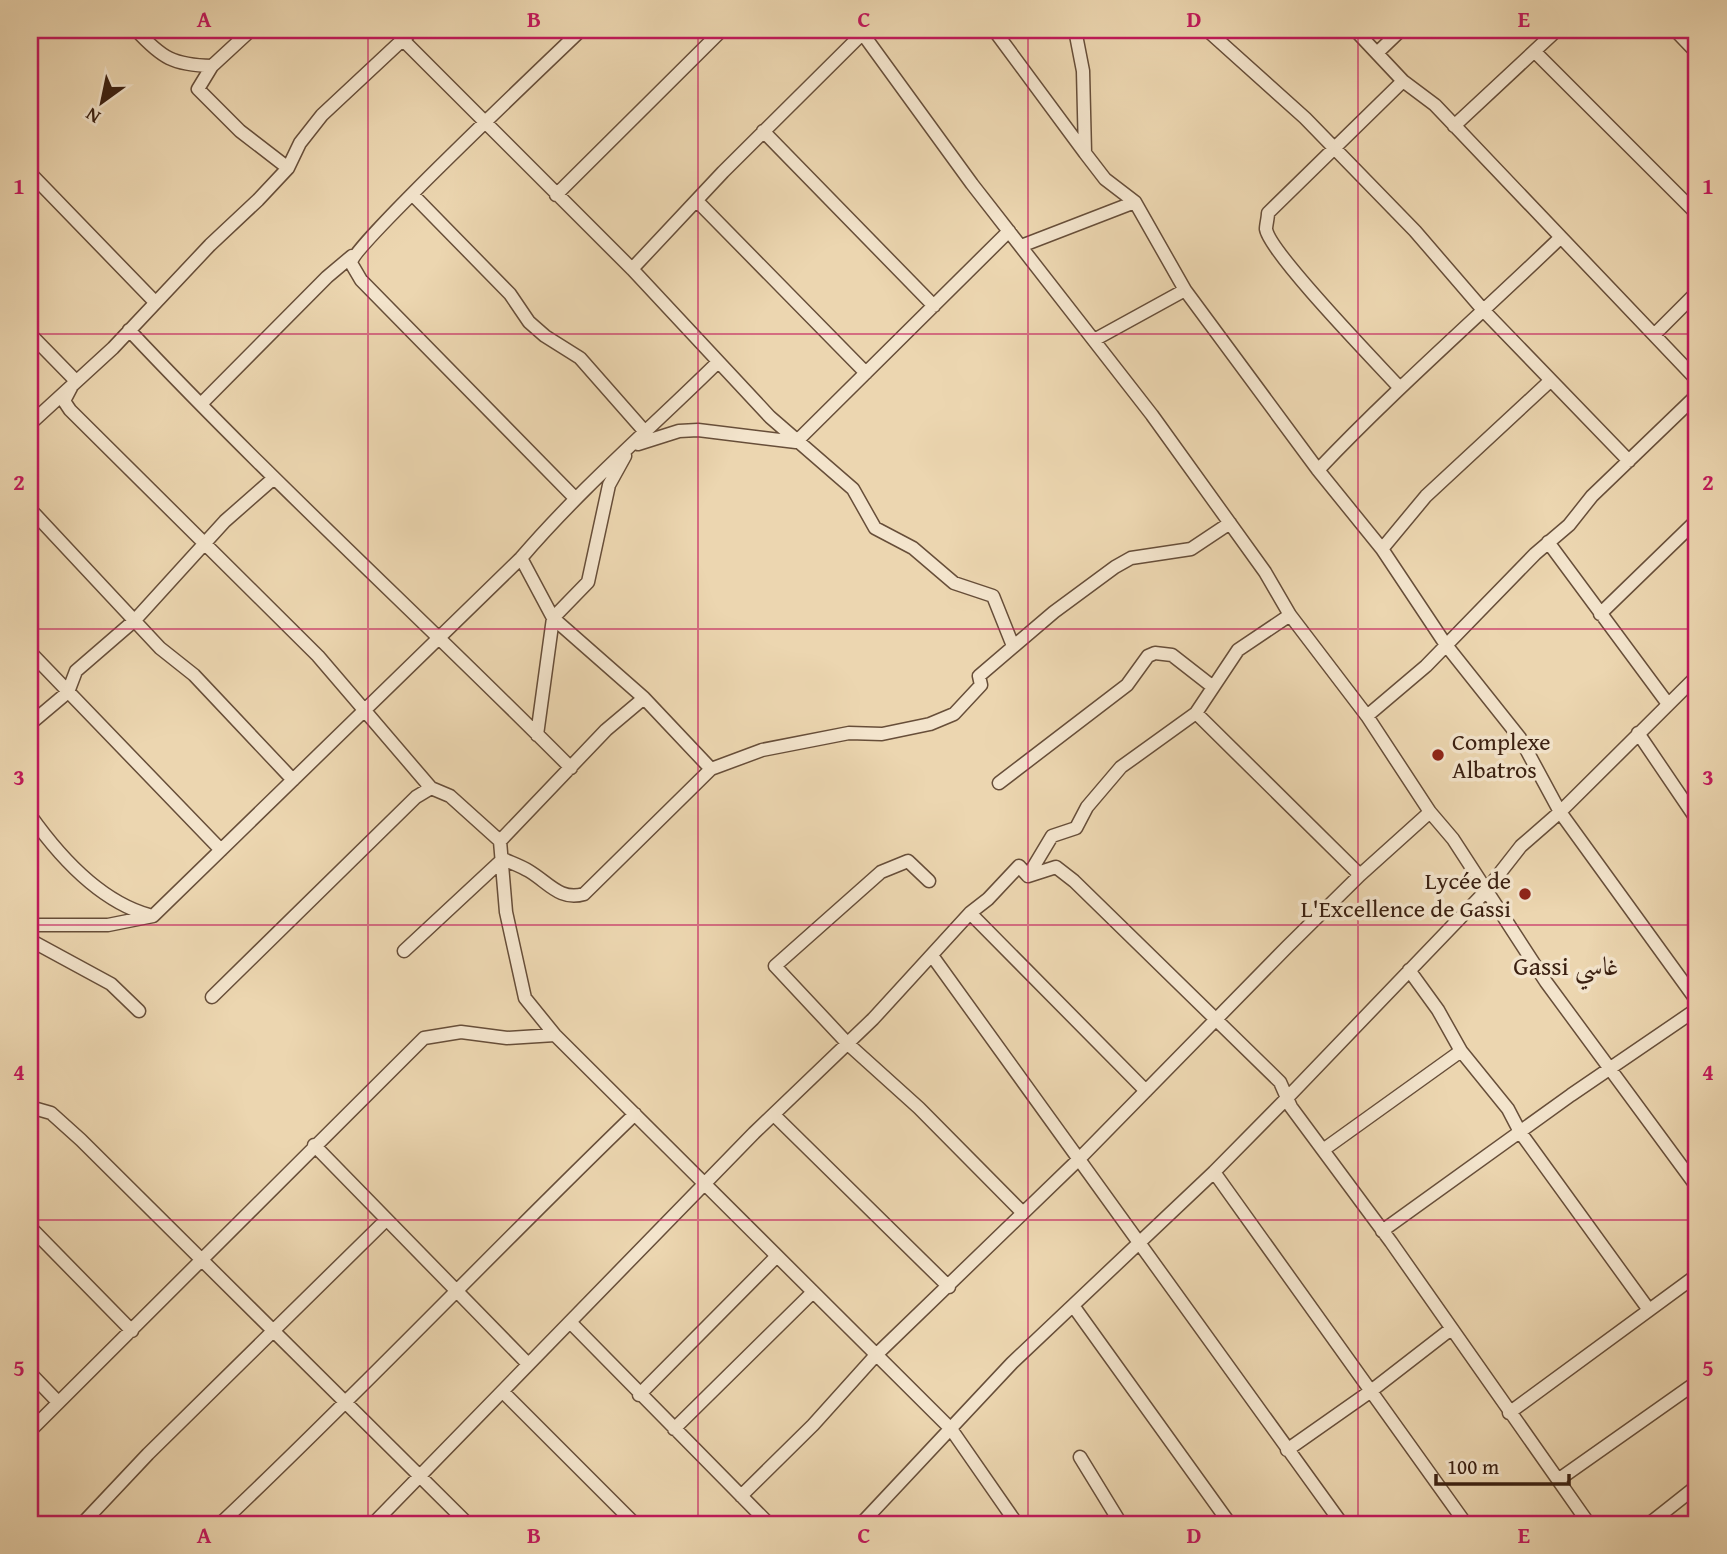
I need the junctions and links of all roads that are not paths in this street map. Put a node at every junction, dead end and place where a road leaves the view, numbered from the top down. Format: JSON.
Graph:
{"nodes":[{"id":1,"x":136,"y":30,"type":"edge"},
{"id":2,"x":251,"y":30,"type":"edge"},
{"id":3,"x":413,"y":30,"type":"edge"},
{"id":4,"x":581,"y":30,"type":"edge"},
{"id":5,"x":722,"y":30,"type":"edge"},
{"id":6,"x":994,"y":30,"type":"edge"},
{"id":7,"x":1075,"y":30,"type":"edge"},
{"id":8,"x":1207,"y":30,"type":"edge"},
{"id":9,"x":1354,"y":30,"type":"edge"},
{"id":10,"x":1401,"y":30,"type":"edge"},
{"id":11,"x":1558,"y":30,"type":"edge"},
{"id":12,"x":1675,"y":30,"type":"edge"},
{"id":13,"x":863,"y":31,"type":"edge"},
{"id":14,"x":397,"y":35,"type":"edge"},
{"id":15,"x":1535,"y":52,"type":"junction"},
{"id":16,"x":1377,"y":53,"type":"junction"},
{"id":17,"x":1697,"y":53,"type":"edge"},
{"id":18,"x":212,"y":66,"type":"junction"},
{"id":19,"x":1403,"y":80,"type":"junction"},
{"id":20,"x":485,"y":123,"type":"junction"},
{"id":21,"x":1454,"y":126,"type":"junction"},
{"id":22,"x":763,"y":131,"type":"junction"},
{"id":23,"x":1334,"y":148,"type":"junction"},
{"id":24,"x":1085,"y":153,"type":"junction"},
{"id":25,"x":288,"y":168,"type":"junction"},
{"id":26,"x":30,"y":173,"type":"edge"},
{"id":27,"x":413,"y":195,"type":"junction"},
{"id":28,"x":556,"y":195,"type":"junction"},
{"id":29,"x":697,"y":201,"type":"junction"},
{"id":30,"x":1135,"y":202,"type":"junction"},
{"id":31,"x":1697,"y":214,"type":"edge"},
{"id":32,"x":1009,"y":231,"type":"junction"},
{"id":33,"x":1560,"y":238,"type":"junction"},
{"id":34,"x":1021,"y":246,"type":"junction"},
{"id":35,"x":352,"y":256,"type":"junction"},
{"id":36,"x":632,"y":269,"type":"junction"},
{"id":37,"x":1185,"y":290,"type":"junction"},
{"id":38,"x":1697,"y":292,"type":"edge"},
{"id":39,"x":155,"y":302,"type":"junction"},
{"id":40,"x":934,"y":306,"type":"junction"},
{"id":41,"x":1484,"y":311,"type":"junction"},
{"id":42,"x":130,"y":330,"type":"junction"},
{"id":43,"x":30,"y":334,"type":"edge"},
{"id":44,"x":1654,"y":335,"type":"junction"},
{"id":45,"x":1094,"y":340,"type":"junction"},
{"id":46,"x":717,"y":363,"type":"junction"},
{"id":47,"x":866,"y":373,"type":"junction"},
{"id":48,"x":75,"y":380,"type":"junction"},
{"id":49,"x":1697,"y":380,"type":"edge"},
{"id":50,"x":1550,"y":381,"type":"junction"},
{"id":51,"x":1399,"y":387,"type":"junction"},
{"id":52,"x":1697,"y":395,"type":"edge"},
{"id":53,"x":202,"y":403,"type":"junction"},
{"id":54,"x":30,"y":424,"type":"edge"},
{"id":55,"x":646,"y":433,"type":"junction"},
{"id":56,"x":796,"y":442,"type":"junction"},
{"id":57,"x":631,"y":446,"type":"junction"},
{"id":58,"x":1629,"y":461,"type":"junction"},
{"id":59,"x":1318,"y":470,"type":"junction"},
{"id":60,"x":274,"y":478,"type":"junction"},
{"id":61,"x":574,"y":497,"type":"junction"},
{"id":62,"x":30,"y":509,"type":"edge"},
{"id":63,"x":1697,"y":520,"type":"edge"},
{"id":64,"x":1230,"y":523,"type":"junction"},
{"id":65,"x":204,"y":542,"type":"junction"},
{"id":66,"x":1548,"y":542,"type":"junction"},
{"id":67,"x":1382,"y":549,"type":"junction"},
{"id":68,"x":521,"y":558,"type":"junction"},
{"id":69,"x":1600,"y":614,"type":"junction"},
{"id":70,"x":1290,"y":615,"type":"junction"},
{"id":71,"x":553,"y":618,"type":"junction"},
{"id":72,"x":135,"y":620,"type":"junction"},
{"id":73,"x":440,"y":636,"type":"junction"},
{"id":74,"x":1446,"y":645,"type":"junction"},
{"id":75,"x":1013,"y":646,"type":"junction"},
{"id":76,"x":30,"y":652,"type":"edge"},
{"id":77,"x":1697,"y":676,"type":"edge"},
{"id":78,"x":1213,"y":687,"type":"junction"},
{"id":79,"x":68,"y":692,"type":"junction"},
{"id":80,"x":644,"y":698,"type":"junction"},
{"id":81,"x":1668,"y":704,"type":"junction"},
{"id":82,"x":365,"y":711,"type":"junction"},
{"id":83,"x":1196,"y":713,"type":"junction"},
{"id":84,"x":1367,"y":716,"type":"junction"},
{"id":85,"x":30,"y":724,"type":"edge"},
{"id":86,"x":1638,"y":733,"type":"junction"},
{"id":87,"x":537,"y":735,"type":"junction"},
{"id":88,"x":571,"y":768,"type":"junction"},
{"id":89,"x":711,"y":769,"type":"junction"},
{"id":90,"x":293,"y":780,"type":"junction"},
{"id":91,"x":999,"y":783,"type":"dead end"},
{"id":92,"x":431,"y":788,"type":"junction"},
{"id":93,"x":1430,"y":812,"type":"junction"},
{"id":94,"x":1560,"y":812,"type":"junction"},
{"id":95,"x":30,"y":815,"type":"edge"},
{"id":96,"x":1697,"y":820,"type":"edge"},
{"id":97,"x":500,"y":841,"type":"junction"},
{"id":98,"x":222,"y":850,"type":"junction"},
{"id":99,"x":503,"y":859,"type":"junction"},
{"id":100,"x":1360,"y":875,"type":"junction"},
{"id":101,"x":1028,"y":876,"type":"junction"},
{"id":102,"x":929,"y":881,"type":"dead end"},
{"id":103,"x":1485,"y":892,"type":"junction"},
{"id":104,"x":970,"y":913,"type":"junction"},
{"id":105,"x":153,"y":916,"type":"junction"},
{"id":106,"x":30,"y":925,"type":"edge"},
{"id":107,"x":30,"y":940,"type":"edge"},
{"id":108,"x":404,"y":951,"type":"dead end"},
{"id":109,"x":933,"y":957,"type":"junction"},
{"id":110,"x":1409,"y":970,"type":"junction"},
{"id":111,"x":212,"y":997,"type":"dead end"},
{"id":112,"x":1697,"y":1001,"type":"edge"},
{"id":113,"x":1697,"y":1010,"type":"edge"},
{"id":114,"x":139,"y":1011,"type":"dead end"},
{"id":115,"x":1217,"y":1019,"type":"junction"},
{"id":116,"x":555,"y":1035,"type":"junction"},
{"id":117,"x":848,"y":1044,"type":"junction"},
{"id":118,"x":1461,"y":1052,"type":"junction"},
{"id":119,"x":1611,"y":1068,"type":"junction"},
{"id":120,"x":1146,"y":1091,"type":"junction"},
{"id":121,"x":1288,"y":1097,"type":"junction"},
{"id":122,"x":30,"y":1107,"type":"edge"},
{"id":123,"x":635,"y":1114,"type":"junction"},
{"id":124,"x":774,"y":1115,"type":"junction"},
{"id":125,"x":1520,"y":1132,"type":"junction"},
{"id":126,"x":314,"y":1145,"type":"junction"},
{"id":127,"x":1324,"y":1150,"type":"junction"},
{"id":128,"x":1079,"y":1159,"type":"junction"},
{"id":129,"x":1214,"y":1172,"type":"junction"},
{"id":130,"x":707,"y":1185,"type":"junction"},
{"id":131,"x":1697,"y":1187,"type":"edge"},
{"id":132,"x":1022,"y":1212,"type":"junction"},
{"id":133,"x":386,"y":1220,"type":"junction"},
{"id":134,"x":30,"y":1227,"type":"edge"},
{"id":135,"x":1382,"y":1231,"type":"junction"},
{"id":136,"x":1140,"y":1241,"type":"junction"},
{"id":137,"x":777,"y":1256,"type":"junction"},
{"id":138,"x":201,"y":1259,"type":"junction"},
{"id":139,"x":1697,"y":1275,"type":"edge"},
{"id":140,"x":949,"y":1287,"type":"junction"},
{"id":141,"x":454,"y":1291,"type":"junction"},
{"id":142,"x":813,"y":1292,"type":"junction"},
{"id":143,"x":1074,"y":1307,"type":"junction"},
{"id":144,"x":1649,"y":1310,"type":"junction"},
{"id":145,"x":570,"y":1322,"type":"junction"},
{"id":146,"x":1451,"y":1329,"type":"junction"},
{"id":147,"x":132,"y":1331,"type":"junction"},
{"id":148,"x":272,"y":1331,"type":"junction"},
{"id":149,"x":876,"y":1355,"type":"junction"},
{"id":150,"x":528,"y":1364,"type":"junction"},
{"id":151,"x":30,"y":1373,"type":"edge"},
{"id":152,"x":1697,"y":1382,"type":"edge"},
{"id":153,"x":1371,"y":1391,"type":"junction"},
{"id":154,"x":503,"y":1392,"type":"junction"},
{"id":155,"x":639,"y":1395,"type":"junction"},
{"id":156,"x":58,"y":1402,"type":"junction"},
{"id":157,"x":347,"y":1404,"type":"junction"},
{"id":158,"x":1509,"y":1413,"type":"junction"},
{"id":159,"x":674,"y":1429,"type":"junction"},
{"id":160,"x":951,"y":1429,"type":"junction"},
{"id":161,"x":30,"y":1431,"type":"edge"},
{"id":162,"x":1287,"y":1450,"type":"junction"},
{"id":163,"x":1080,"y":1457,"type":"dead end"},
{"id":164,"x":420,"y":1474,"type":"junction"},
{"id":165,"x":1558,"y":1480,"type":"junction"},
{"id":166,"x":1697,"y":1486,"type":"edge"},
{"id":167,"x":741,"y":1496,"type":"junction"},
{"id":168,"x":82,"y":1524,"type":"edge"},
{"id":169,"x":220,"y":1524,"type":"edge"},
{"id":170,"x":373,"y":1524,"type":"edge"},
{"id":171,"x":468,"y":1524,"type":"edge"},
{"id":172,"x":635,"y":1524,"type":"edge"},
{"id":173,"x":769,"y":1524,"type":"edge"},
{"id":174,"x":861,"y":1524,"type":"edge"},
{"id":175,"x":1017,"y":1524,"type":"edge"},
{"id":176,"x":1121,"y":1524,"type":"edge"},
{"id":177,"x":1230,"y":1524,"type":"edge"},
{"id":178,"x":1342,"y":1524,"type":"edge"},
{"id":179,"x":1466,"y":1524,"type":"edge"},
{"id":180,"x":1589,"y":1524,"type":"edge"},
{"id":181,"x":1649,"y":1524,"type":"edge"}],
"edges":[{"from":1,"to":18,"type":"street"},
{"from":2,"to":18,"type":"street"},
{"from":3,"to":14,"type":"street"},
{"from":4,"to":20,"type":"street"},
{"from":5,"to":28,"type":"street"},
{"from":6,"to":24,"type":"street"},
{"from":7,"to":24,"type":"street"},
{"from":8,"to":23,"type":"street"},
{"from":9,"to":16,"type":"street"},
{"from":10,"to":16,"type":"street"},
{"from":11,"to":15,"type":"street"},
{"from":12,"to":17,"type":"street"},
{"from":13,"to":22,"type":"street"},
{"from":13,"to":32,"type":"street"},
{"from":14,"to":20,"type":"street"},
{"from":14,"to":25,"type":"street"},
{"from":15,"to":21,"type":"street"},
{"from":15,"to":31,"type":"street"},
{"from":16,"to":19,"type":"street"},
{"from":18,"to":25,"type":"street"},
{"from":19,"to":21,"type":"street"},
{"from":19,"to":23,"type":"street"},
{"from":20,"to":27,"type":"street"},
{"from":20,"to":28,"type":"street"},
{"from":21,"to":33,"type":"street"},
{"from":22,"to":29,"type":"street"},
{"from":22,"to":40,"type":"street"},
{"from":23,"to":41,"type":"street"},
{"from":23,"to":51,"type":"street"},
{"from":24,"to":30,"type":"street"},
{"from":25,"to":39,"type":"street"},
{"from":26,"to":39,"type":"street"},
{"from":27,"to":35,"type":"street"},
{"from":27,"to":55,"type":"street"},
{"from":28,"to":36,"type":"street"},
{"from":29,"to":36,"type":"street"},
{"from":29,"to":47,"type":"street"},
{"from":30,"to":34,"type":"street"},
{"from":30,"to":37,"type":"street"},
{"from":32,"to":34,"type":"street"},
{"from":32,"to":40,"type":"street"},
{"from":33,"to":41,"type":"street"},
{"from":33,"to":44,"type":"street"},
{"from":34,"to":45,"type":"street"},
{"from":35,"to":53,"type":"street"},
{"from":35,"to":61,"type":"street"},
{"from":36,"to":46,"type":"street"},
{"from":37,"to":45,"type":"street"},
{"from":37,"to":59,"type":"street"},
{"from":38,"to":44,"type":"street"},
{"from":39,"to":42,"type":"street"},
{"from":40,"to":47,"type":"street"},
{"from":41,"to":50,"type":"street"},
{"from":41,"to":51,"type":"street"},
{"from":42,"to":48,"type":"street"},
{"from":42,"to":53,"type":"street"},
{"from":43,"to":48,"type":"street"},
{"from":44,"to":49,"type":"street"},
{"from":45,"to":64,"type":"street"},
{"from":46,"to":55,"type":"street"},
{"from":46,"to":56,"type":"street"},
{"from":47,"to":56,"type":"street"},
{"from":48,"to":54,"type":"street"},
{"from":48,"to":65,"type":"street"},
{"from":50,"to":58,"type":"street"},
{"from":50,"to":67,"type":"street"},
{"from":51,"to":59,"type":"street"},
{"from":52,"to":58,"type":"street"},
{"from":53,"to":60,"type":"street"},
{"from":55,"to":57,"type":"street"},
{"from":56,"to":57,"type":"street"},
{"from":56,"to":75,"type":"street"},
{"from":57,"to":61,"type":"street"},
{"from":57,"to":71,"type":"street"},
{"from":58,"to":66,"type":"street"},
{"from":59,"to":67,"type":"street"},
{"from":60,"to":65,"type":"street"},
{"from":60,"to":73,"type":"street"},
{"from":61,"to":68,"type":"street"},
{"from":62,"to":72,"type":"street"},
{"from":63,"to":69,"type":"street"},
{"from":64,"to":70,"type":"street"},
{"from":64,"to":75,"type":"street"},
{"from":65,"to":72,"type":"street"},
{"from":65,"to":82,"type":"street"},
{"from":66,"to":69,"type":"street"},
{"from":66,"to":74,"type":"street"},
{"from":67,"to":74,"type":"street"},
{"from":68,"to":71,"type":"street"},
{"from":68,"to":73,"type":"street"},
{"from":69,"to":81,"type":"street"},
{"from":70,"to":78,"type":"street"},
{"from":70,"to":84,"type":"street"},
{"from":71,"to":80,"type":"street"},
{"from":71,"to":87,"type":"street"},
{"from":72,"to":79,"type":"street"},
{"from":72,"to":90,"type":"street"},
{"from":73,"to":82,"type":"street"},
{"from":73,"to":87,"type":"street"},
{"from":74,"to":84,"type":"street"},
{"from":74,"to":94,"type":"street"},
{"from":75,"to":89,"type":"street"},
{"from":76,"to":79,"type":"street"},
{"from":77,"to":81,"type":"street"},
{"from":78,"to":83,"type":"street"},
{"from":78,"to":91,"type":"street"},
{"from":79,"to":85,"type":"street"},
{"from":79,"to":98,"type":"street"},
{"from":80,"to":88,"type":"street"},
{"from":80,"to":89,"type":"street"},
{"from":81,"to":86,"type":"street"},
{"from":82,"to":90,"type":"street"},
{"from":82,"to":92,"type":"street"},
{"from":83,"to":100,"type":"street"},
{"from":83,"to":101,"type":"street"},
{"from":84,"to":93,"type":"street"},
{"from":86,"to":94,"type":"street"},
{"from":86,"to":96,"type":"street"},
{"from":87,"to":88,"type":"street"},
{"from":88,"to":97,"type":"street"},
{"from":89,"to":99,"type":"street"},
{"from":90,"to":98,"type":"street"},
{"from":92,"to":97,"type":"street"},
{"from":92,"to":111,"type":"street"},
{"from":93,"to":100,"type":"street"},
{"from":93,"to":103,"type":"street"},
{"from":94,"to":103,"type":"street"},
{"from":94,"to":112,"type":"street"},
{"from":95,"to":105,"type":"street"},
{"from":97,"to":99,"type":"street"},
{"from":98,"to":105,"type":"street"},
{"from":99,"to":108,"type":"street"},
{"from":99,"to":116,"type":"street"},
{"from":100,"to":115,"type":"street"},
{"from":101,"to":104,"type":"street"},
{"from":101,"to":115,"type":"street"},
{"from":102,"to":117,"type":"street"},
{"from":103,"to":110,"type":"street"},
{"from":103,"to":119,"type":"street"},
{"from":104,"to":109,"type":"street"},
{"from":104,"to":120,"type":"street"},
{"from":105,"to":106,"type":"street"},
{"from":107,"to":114,"type":"street"},
{"from":109,"to":117,"type":"street"},
{"from":109,"to":128,"type":"street"},
{"from":110,"to":118,"type":"street"},
{"from":110,"to":121,"type":"street"},
{"from":113,"to":119,"type":"street"},
{"from":115,"to":120,"type":"street"},
{"from":115,"to":121,"type":"street"},
{"from":116,"to":123,"type":"street"},
{"from":116,"to":126,"type":"street"},
{"from":117,"to":124,"type":"street"},
{"from":117,"to":132,"type":"street"},
{"from":118,"to":125,"type":"street"},
{"from":118,"to":127,"type":"street"},
{"from":119,"to":125,"type":"street"},
{"from":119,"to":131,"type":"street"},
{"from":120,"to":128,"type":"street"},
{"from":121,"to":127,"type":"street"},
{"from":121,"to":129,"type":"street"},
{"from":122,"to":138,"type":"street"},
{"from":123,"to":130,"type":"street"},
{"from":123,"to":141,"type":"street"},
{"from":124,"to":130,"type":"street"},
{"from":124,"to":140,"type":"street"},
{"from":125,"to":135,"type":"street"},
{"from":125,"to":144,"type":"street"},
{"from":126,"to":133,"type":"street"},
{"from":126,"to":138,"type":"street"},
{"from":127,"to":135,"type":"street"},
{"from":128,"to":132,"type":"street"},
{"from":128,"to":136,"type":"street"},
{"from":129,"to":136,"type":"street"},
{"from":129,"to":153,"type":"street"},
{"from":130,"to":137,"type":"street"},
{"from":130,"to":145,"type":"street"},
{"from":132,"to":140,"type":"street"},
{"from":133,"to":141,"type":"street"},
{"from":133,"to":148,"type":"street"},
{"from":134,"to":147,"type":"street"},
{"from":135,"to":146,"type":"street"},
{"from":136,"to":143,"type":"street"},
{"from":136,"to":162,"type":"street"},
{"from":137,"to":142,"type":"street"},
{"from":137,"to":155,"type":"street"},
{"from":138,"to":147,"type":"street"},
{"from":138,"to":148,"type":"street"},
{"from":139,"to":144,"type":"street"},
{"from":140,"to":149,"type":"street"},
{"from":141,"to":150,"type":"street"},
{"from":141,"to":157,"type":"street"},
{"from":142,"to":149,"type":"street"},
{"from":142,"to":159,"type":"street"},
{"from":143,"to":160,"type":"street"},
{"from":143,"to":177,"type":"street"},
{"from":144,"to":158,"type":"street"},
{"from":145,"to":150,"type":"street"},
{"from":145,"to":155,"type":"street"},
{"from":146,"to":153,"type":"street"},
{"from":146,"to":158,"type":"street"},
{"from":147,"to":156,"type":"street"},
{"from":148,"to":157,"type":"street"},
{"from":148,"to":168,"type":"street"},
{"from":149,"to":160,"type":"street"},
{"from":149,"to":167,"type":"street"},
{"from":150,"to":154,"type":"street"},
{"from":151,"to":156,"type":"street"},
{"from":152,"to":165,"type":"street"},
{"from":153,"to":162,"type":"street"},
{"from":153,"to":179,"type":"street"},
{"from":154,"to":164,"type":"street"},
{"from":154,"to":172,"type":"street"},
{"from":155,"to":159,"type":"street"},
{"from":156,"to":161,"type":"street"},
{"from":157,"to":164,"type":"street"},
{"from":157,"to":169,"type":"street"},
{"from":158,"to":165,"type":"street"},
{"from":159,"to":167,"type":"street"},
{"from":160,"to":174,"type":"street"},
{"from":160,"to":175,"type":"street"},
{"from":162,"to":178,"type":"street"},
{"from":163,"to":176,"type":"street"},
{"from":164,"to":170,"type":"street"},
{"from":164,"to":171,"type":"street"},
{"from":165,"to":180,"type":"street"},
{"from":166,"to":181,"type":"street"},
{"from":167,"to":173,"type":"street"}]}
